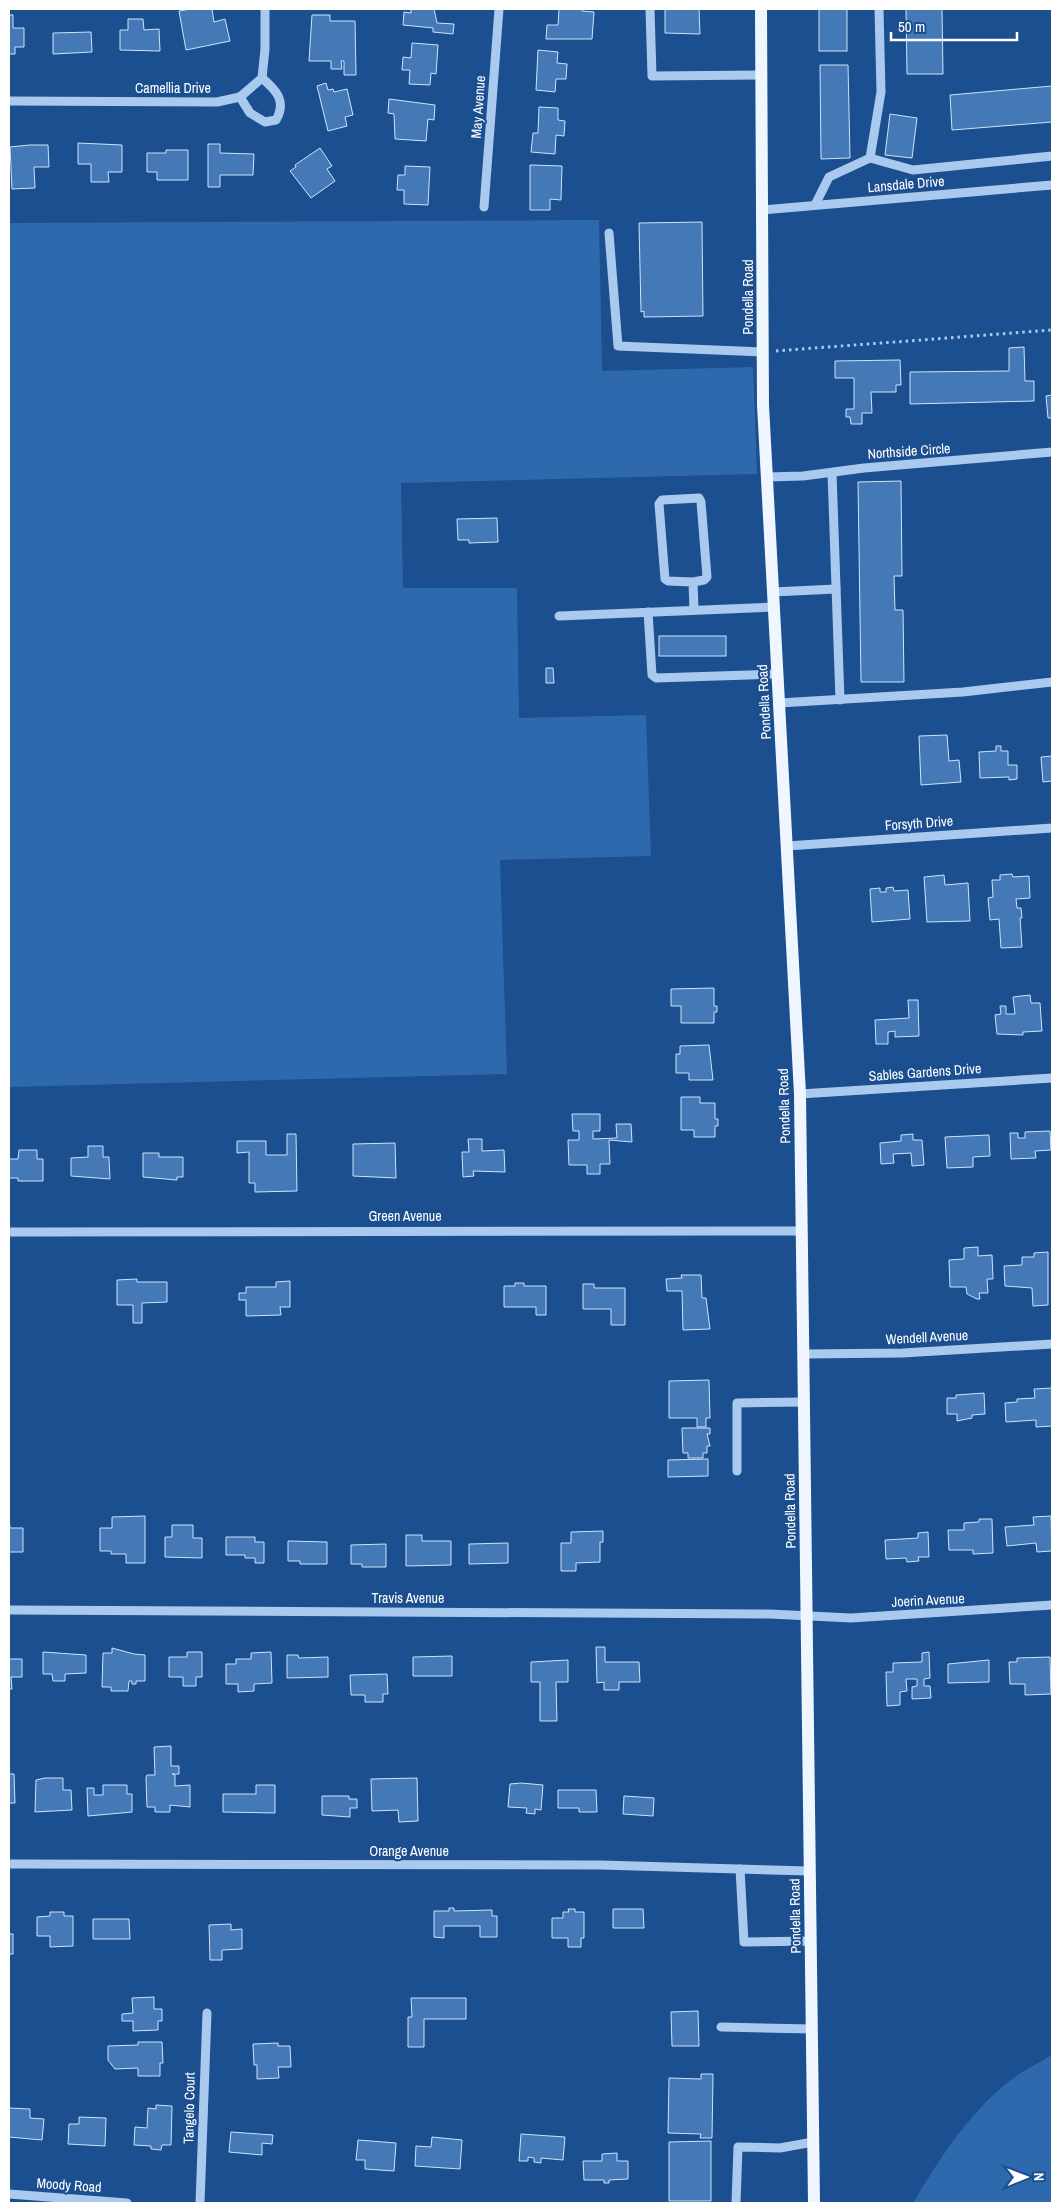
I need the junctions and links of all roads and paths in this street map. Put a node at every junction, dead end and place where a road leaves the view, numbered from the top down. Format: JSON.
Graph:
{"nodes":[{"id":1,"x":265,"y":9,"type":"edge"},
{"id":2,"x":499,"y":9,"type":"edge"},
{"id":3,"x":650,"y":9,"type":"edge"},
{"id":4,"x":761,"y":9,"type":"edge"},
{"id":5,"x":879,"y":9,"type":"edge"},
{"id":6,"x":761,"y":75,"type":"junction"},
{"id":7,"x":262,"y":78,"type":"junction"},
{"id":8,"x":240,"y":98,"type":"junction"},
{"id":9,"x":9,"y":101,"type":"edge"},
{"id":10,"x":1052,"y":156,"type":"edge"},
{"id":11,"x":870,"y":158,"type":"junction"},
{"id":12,"x":1052,"y":185,"type":"edge"},
{"id":13,"x":815,"y":205,"type":"junction"},
{"id":14,"x":484,"y":207,"type":"dead end"},
{"id":15,"x":762,"y":210,"type":"junction"},
{"id":16,"x":609,"y":233,"type":"dead end"},
{"id":17,"x":1052,"y":330,"type":"edge"},
{"id":18,"x":763,"y":352,"type":"junction"},
{"id":19,"x":1052,"y":452,"type":"edge"},
{"id":20,"x":832,"y":473,"type":"junction"},
{"id":21,"x":767,"y":477,"type":"junction"},
{"id":22,"x":693,"y":582,"type":"junction"},
{"id":23,"x":836,"y":588,"type":"junction"},
{"id":24,"x":773,"y":592,"type":"junction"},
{"id":25,"x":774,"y":607,"type":"junction"},
{"id":26,"x":694,"y":610,"type":"junction"},
{"id":27,"x":648,"y":612,"type":"junction"},
{"id":28,"x":559,"y":616,"type":"dead end"},
{"id":29,"x":778,"y":674,"type":"junction"},
{"id":30,"x":1052,"y":682,"type":"edge"},
{"id":31,"x":840,"y":700,"type":"junction"},
{"id":32,"x":779,"y":703,"type":"junction"},
{"id":33,"x":1052,"y":828,"type":"edge"},
{"id":34,"x":787,"y":846,"type":"junction"},
{"id":35,"x":1052,"y":1078,"type":"edge"},
{"id":36,"x":800,"y":1094,"type":"junction"},
{"id":37,"x":801,"y":1231,"type":"junction"},
{"id":38,"x":9,"y":1232,"type":"edge"},
{"id":39,"x":1052,"y":1344,"type":"edge"},
{"id":40,"x":803,"y":1354,"type":"junction"},
{"id":41,"x":804,"y":1402,"type":"junction"},
{"id":42,"x":737,"y":1471,"type":"dead end"},
{"id":43,"x":1052,"y":1605,"type":"edge"},
{"id":44,"x":9,"y":1610,"type":"edge"},
{"id":45,"x":806,"y":1616,"type":"junction"},
{"id":46,"x":9,"y":1864,"type":"edge"},
{"id":47,"x":740,"y":1869,"type":"junction"},
{"id":48,"x":809,"y":1871,"type":"junction"},
{"id":49,"x":810,"y":1941,"type":"junction"},
{"id":50,"x":207,"y":2013,"type":"dead end"},
{"id":51,"x":721,"y":2027,"type":"dead end"},
{"id":52,"x":812,"y":2028,"type":"junction"},
{"id":53,"x":813,"y":2142,"type":"junction"},
{"id":54,"x":9,"y":2194,"type":"edge"},
{"id":55,"x":127,"y":2203,"type":"edge"},
{"id":56,"x":200,"y":2203,"type":"edge"},
{"id":57,"x":736,"y":2203,"type":"edge"},
{"id":58,"x":814,"y":2203,"type":"edge"}],
"edges":[{"from":1,"to":7,"type":"street"},
{"from":2,"to":14,"type":"street","name":"May Avenue"},
{"from":3,"to":6,"type":"street"},
{"from":4,"to":6,"type":"main road","name":"Pondella Road"},
{"from":5,"to":11,"type":"street"},
{"from":6,"to":15,"type":"main road","name":"Pondella Road"},
{"from":7,"to":8,"type":"street"},
{"from":7,"to":8,"type":"street"},
{"from":8,"to":9,"type":"street","name":"Camellia Drive"},
{"from":10,"to":11,"type":"street"},
{"from":11,"to":13,"type":"street"},
{"from":12,"to":13,"type":"street","name":"Lansdale Drive"},
{"from":13,"to":15,"type":"street","name":"Lansdale Drive"},
{"from":15,"to":18,"type":"main road","name":"Pondella Road"},
{"from":16,"to":18,"type":"street"},
{"from":17,"to":18,"type":"path"},
{"from":18,"to":21,"type":"main road","name":"Pondella Road"},
{"from":19,"to":20,"type":"street","name":"Northside Circle"},
{"from":20,"to":21,"type":"street","name":"Northside Circle"},
{"from":20,"to":23,"type":"street"},
{"from":21,"to":24,"type":"main road","name":"Pondella Road"},
{"from":22,"to":22,"type":"street"},
{"from":22,"to":26,"type":"street"},
{"from":23,"to":24,"type":"street"},
{"from":23,"to":31,"type":"street"},
{"from":24,"to":25,"type":"main road","name":"Pondella Road"},
{"from":25,"to":26,"type":"street"},
{"from":25,"to":29,"type":"main road","name":"Pondella Road"},
{"from":26,"to":27,"type":"street"},
{"from":27,"to":28,"type":"street"},
{"from":27,"to":29,"type":"street"},
{"from":29,"to":32,"type":"main road","name":"Pondella Road"},
{"from":30,"to":31,"type":"street"},
{"from":31,"to":32,"type":"street"},
{"from":32,"to":34,"type":"main road","name":"Pondella Road"},
{"from":33,"to":34,"type":"street","name":"Forsyth Drive"},
{"from":34,"to":36,"type":"main road","name":"Pondella Road"},
{"from":35,"to":36,"type":"street","name":"Sables Gardens Drive"},
{"from":36,"to":37,"type":"main road","name":"Pondella Road"},
{"from":37,"to":38,"type":"street","name":"Green Avenue"},
{"from":37,"to":40,"type":"main road","name":"Pondella Road"},
{"from":39,"to":40,"type":"street","name":"Wendell Avenue"},
{"from":40,"to":41,"type":"main road","name":"Pondella Road"},
{"from":41,"to":42,"type":"street"},
{"from":41,"to":45,"type":"main road","name":"Pondella Road"},
{"from":43,"to":45,"type":"street","name":"Joerin Avenue"},
{"from":44,"to":45,"type":"street","name":"Travis Avenue"},
{"from":45,"to":48,"type":"main road","name":"Pondella Road"},
{"from":46,"to":47,"type":"street","name":"Orange Avenue"},
{"from":47,"to":48,"type":"street","name":"Orange Avenue"},
{"from":47,"to":49,"type":"street"},
{"from":48,"to":49,"type":"main road","name":"Pondella Road"},
{"from":49,"to":52,"type":"main road","name":"Pondella Road"},
{"from":50,"to":56,"type":"street","name":"Tangelo Court"},
{"from":51,"to":52,"type":"street"},
{"from":52,"to":53,"type":"main road","name":"Pondella Road"},
{"from":53,"to":57,"type":"street"},
{"from":53,"to":58,"type":"main road","name":"Pondella Road"},
{"from":54,"to":55,"type":"street","name":"Moody Road"}]}
